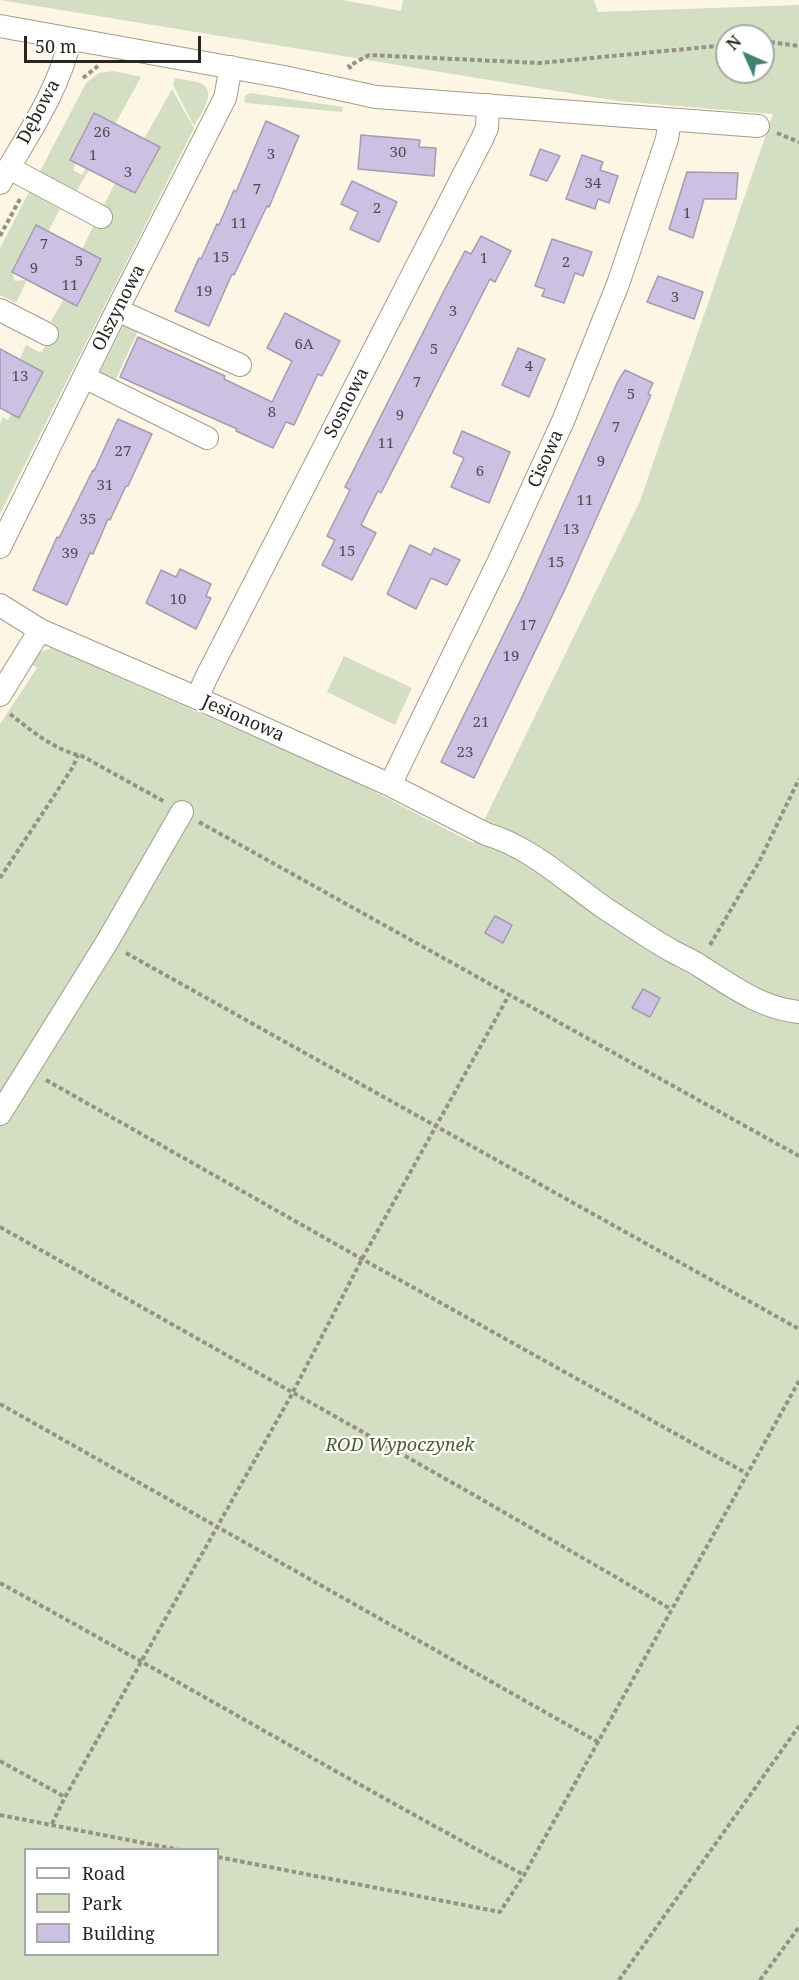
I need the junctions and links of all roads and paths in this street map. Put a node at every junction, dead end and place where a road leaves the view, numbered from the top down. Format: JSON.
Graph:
{"nodes":[{"id":1,"x":0,"y":26,"type":"edge"},
{"id":2,"x":70,"y":39,"type":"junction"},
{"id":3,"x":775,"y":43,"type":"edge"},
{"id":4,"x":715,"y":46,"type":"edge"},
{"id":5,"x":799,"y":46,"type":"edge"},
{"id":6,"x":231,"y":67,"type":"junction"},
{"id":7,"x":352,"y":73,"type":"dead end"},
{"id":8,"x":488,"y":105,"type":"junction"},
{"id":9,"x":670,"y":120,"type":"junction"},
{"id":10,"x":758,"y":126,"type":"dead end"},
{"id":11,"x":4,"y":176,"type":"edge"},
{"id":12,"x":30,"y":180,"type":"junction"},
{"id":13,"x":101,"y":217,"type":"dead end"},
{"id":14,"x":0,"y":236,"type":"edge"},
{"id":15,"x":0,"y":310,"type":"edge"},
{"id":16,"x":117,"y":310,"type":"junction"},
{"id":17,"x":46,"y":334,"type":"dead end"},
{"id":18,"x":240,"y":365,"type":"dead end"},
{"id":19,"x":84,"y":378,"type":"junction"},
{"id":20,"x":207,"y":438,"type":"dead end"},
{"id":21,"x":0,"y":547,"type":"edge"},
{"id":22,"x":0,"y":605,"type":"edge"},
{"id":23,"x":40,"y":630,"type":"junction"},
{"id":24,"x":197,"y":698,"type":"junction"},
{"id":25,"x":3,"y":703,"type":"edge"},
{"id":26,"x":78,"y":755,"type":"junction"},
{"id":27,"x":799,"y":779,"type":"edge"},
{"id":28,"x":390,"y":785,"type":"junction"},
{"id":29,"x":182,"y":813,"type":"junction"},
{"id":30,"x":0,"y":878,"type":"edge"},
{"id":31,"x":107,"y":942,"type":"junction"},
{"id":32,"x":698,"y":964,"type":"junction"},
{"id":33,"x":509,"y":995,"type":"junction"},
{"id":34,"x":799,"y":1012,"type":"edge"},
{"id":35,"x":28,"y":1069,"type":"junction"},
{"id":36,"x":0,"y":1114,"type":"edge"},
{"id":37,"x":436,"y":1126,"type":"junction"},
{"id":38,"x":799,"y":1156,"type":"edge"},
{"id":39,"x":0,"y":1227,"type":"edge"},
{"id":40,"x":362,"y":1259,"type":"junction"},
{"id":41,"x":799,"y":1329,"type":"edge"},
{"id":42,"x":799,"y":1381,"type":"edge"},
{"id":43,"x":292,"y":1394,"type":"junction"},
{"id":44,"x":0,"y":1404,"type":"edge"},
{"id":45,"x":747,"y":1473,"type":"junction"},
{"id":46,"x":218,"y":1527,"type":"junction"},
{"id":47,"x":0,"y":1583,"type":"edge"},
{"id":48,"x":671,"y":1609,"type":"junction"},
{"id":49,"x":142,"y":1661,"type":"junction"},
{"id":50,"x":799,"y":1726,"type":"edge"},
{"id":51,"x":598,"y":1742,"type":"junction"},
{"id":52,"x":0,"y":1761,"type":"edge"},
{"id":53,"x":65,"y":1797,"type":"junction"},
{"id":54,"x":0,"y":1815,"type":"edge"},
{"id":55,"x":52,"y":1824,"type":"junction"},
{"id":56,"x":170,"y":1848,"type":"edge"},
{"id":57,"x":219,"y":1857,"type":"edge"},
{"id":58,"x":524,"y":1875,"type":"junction"},
{"id":59,"x":799,"y":1927,"type":"edge"},
{"id":60,"x":619,"y":1980,"type":"edge"},
{"id":61,"x":760,"y":1980,"type":"edge"}],
"edges":[{"from":1,"to":2,"type":"street"},
{"from":2,"to":6,"type":"street"},
{"from":2,"to":11,"type":"street","name":"Dębowa"},
{"from":3,"to":5,"type":"path"},
{"from":4,"to":7,"type":"path"},
{"from":6,"to":8,"type":"street"},
{"from":6,"to":16,"type":"street","name":"Olszynowa"},
{"from":8,"to":9,"type":"street"},
{"from":8,"to":24,"type":"street","name":"Sosnowa"},
{"from":9,"to":10,"type":"street"},
{"from":9,"to":28,"type":"street","name":"Cisowa"},
{"from":11,"to":12,"type":"street"},
{"from":12,"to":13,"type":"street"},
{"from":12,"to":14,"type":"path"},
{"from":15,"to":17,"type":"street"},
{"from":16,"to":18,"type":"street"},
{"from":16,"to":19,"type":"street","name":"Olszynowa"},
{"from":19,"to":20,"type":"street"},
{"from":19,"to":21,"type":"street","name":"Olszynowa"},
{"from":22,"to":23,"type":"street","name":"Jesionowa"},
{"from":23,"to":24,"type":"street","name":"Jesionowa"},
{"from":23,"to":25,"type":"street"},
{"from":24,"to":28,"type":"street","name":"Jesionowa"},
{"from":25,"to":26,"type":"path"},
{"from":26,"to":29,"type":"path"},
{"from":26,"to":30,"type":"path"},
{"from":27,"to":32,"type":"path"},
{"from":28,"to":32,"type":"street","name":"Jesionowa"},
{"from":29,"to":31,"type":"street"},
{"from":29,"to":33,"type":"path"},
{"from":31,"to":35,"type":"street"},
{"from":31,"to":37,"type":"path"},
{"from":32,"to":34,"type":"street","name":"Jesionowa"},
{"from":33,"to":37,"type":"path"},
{"from":33,"to":38,"type":"path"},
{"from":35,"to":36,"type":"street"},
{"from":35,"to":40,"type":"path"},
{"from":37,"to":40,"type":"path"},
{"from":37,"to":41,"type":"path"},
{"from":39,"to":43,"type":"path"},
{"from":40,"to":43,"type":"path"},
{"from":40,"to":45,"type":"path"},
{"from":42,"to":45,"type":"path"},
{"from":43,"to":46,"type":"path"},
{"from":43,"to":48,"type":"path"},
{"from":44,"to":46,"type":"path"},
{"from":45,"to":48,"type":"path"},
{"from":46,"to":49,"type":"path"},
{"from":46,"to":51,"type":"path"},
{"from":47,"to":49,"type":"path"},
{"from":48,"to":51,"type":"path"},
{"from":49,"to":53,"type":"path"},
{"from":49,"to":58,"type":"path"},
{"from":50,"to":60,"type":"path"},
{"from":51,"to":58,"type":"path"},
{"from":52,"to":53,"type":"path"},
{"from":53,"to":55,"type":"path"},
{"from":54,"to":55,"type":"path"},
{"from":55,"to":56,"type":"path"},
{"from":57,"to":58,"type":"path"},
{"from":59,"to":61,"type":"path"}]}
